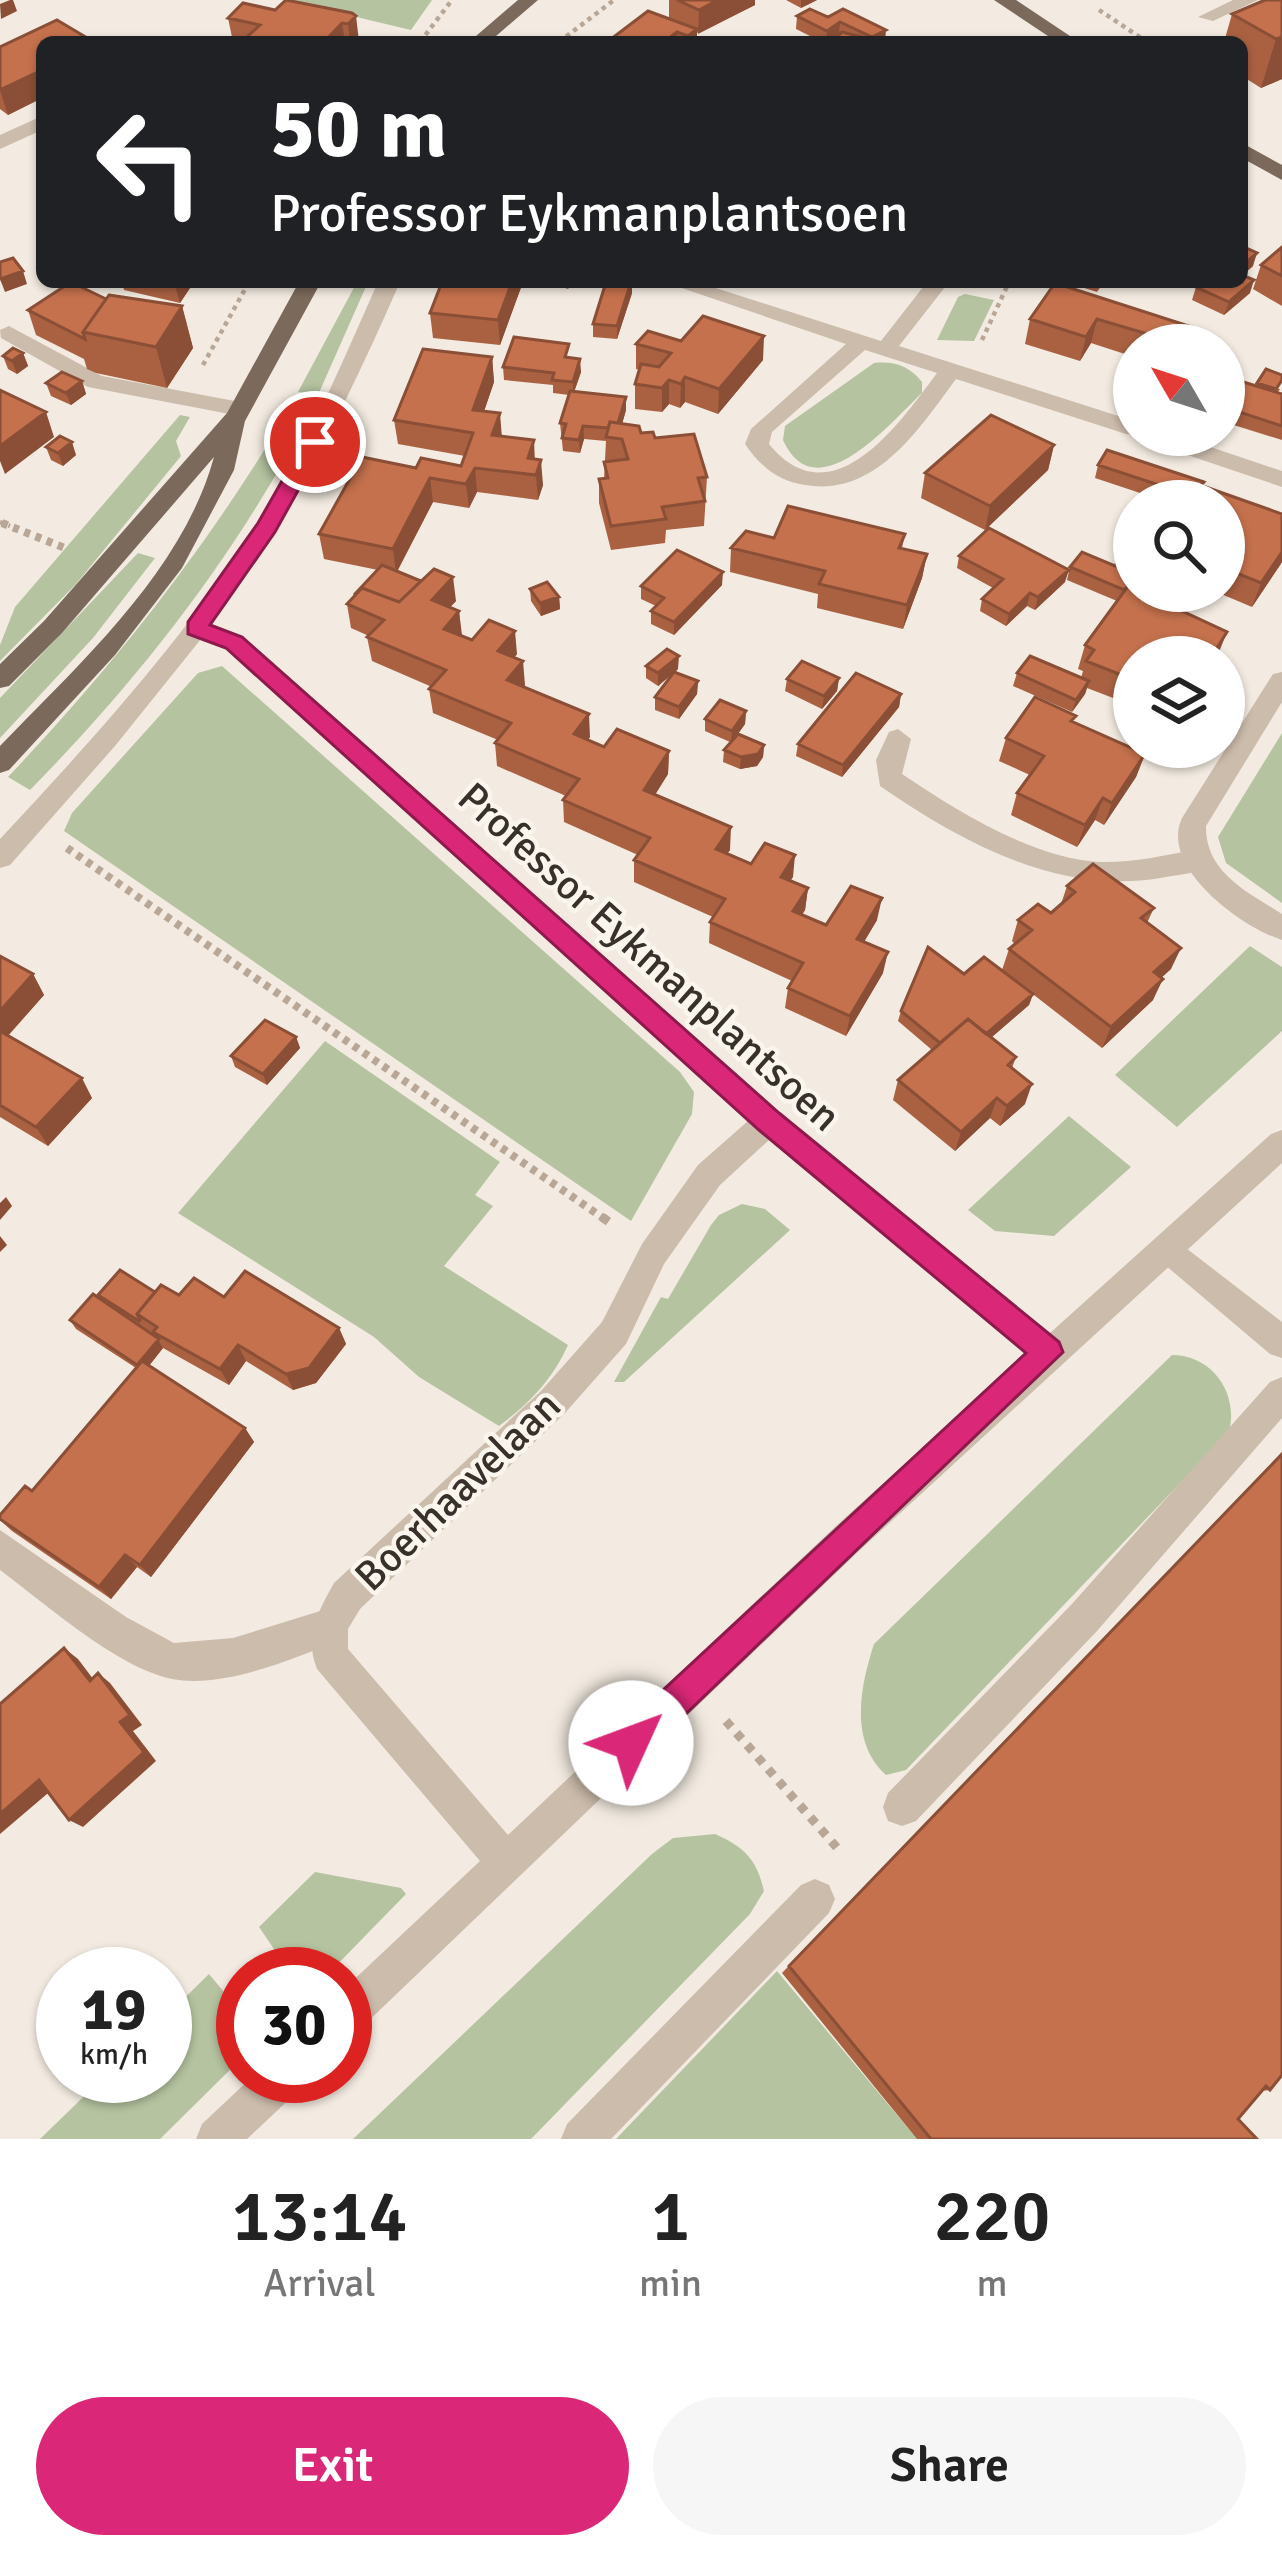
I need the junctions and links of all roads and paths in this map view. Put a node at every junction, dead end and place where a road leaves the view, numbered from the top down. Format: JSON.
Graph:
{"nodes":[{"id":1,"x":452,"y":0,"type":"edge"},
{"id":2,"x":530,"y":0,"type":"edge"},
{"id":3,"x":614,"y":0,"type":"edge"},
{"id":4,"x":1003,"y":0,"type":"edge"},
{"id":5,"x":1084,"y":0,"type":"edge"},
{"id":6,"x":1249,"y":0,"type":"edge"},
{"id":7,"x":1207,"y":17,"type":"dead end"},
{"id":8,"x":425,"y":36,"type":"edge"},
{"id":9,"x":485,"y":36,"type":"edge"},
{"id":10,"x":567,"y":36,"type":"edge"},
{"id":11,"x":1060,"y":36,"type":"edge"},
{"id":12,"x":1139,"y":36,"type":"edge"},
{"id":13,"x":36,"y":125,"type":"edge"},
{"id":14,"x":0,"y":143,"type":"edge"},
{"id":15,"x":1248,"y":153,"type":"edge"},
{"id":16,"x":1282,"y":174,"type":"edge"},
{"id":17,"x":246,"y":288,"type":"edge"},
{"id":18,"x":307,"y":288,"type":"edge"},
{"id":19,"x":385,"y":288,"type":"edge"},
{"id":20,"x":695,"y":288,"type":"edge"},
{"id":21,"x":932,"y":288,"type":"edge"},
{"id":22,"x":1007,"y":288,"type":"edge"},
{"id":23,"x":9,"y":333,"type":"dead end"},
{"id":24,"x":876,"y":343,"type":"junction"},
{"id":25,"x":960,"y":370,"type":"junction"},
{"id":26,"x":182,"y":399,"type":"junction"},
{"id":27,"x":238,"y":413,"type":"junction"},
{"id":28,"x":1113,"y":422,"type":"edge"},
{"id":29,"x":1214,"y":456,"type":"edge"},
{"id":30,"x":1282,"y":479,"type":"edge"},
{"id":31,"x":0,"y":522,"type":"edge"},
{"id":32,"x":80,"y":531,"type":"dead end"},
{"id":33,"x":66,"y":548,"type":"junction"},
{"id":34,"x":51,"y":562,"type":"dead end"},
{"id":35,"x":196,"y":628,"type":"junction"},
{"id":36,"x":0,"y":679,"type":"edge"},
{"id":37,"x":1282,"y":681,"type":"edge"},
{"id":38,"x":898,"y":740,"type":"dead end"},
{"id":39,"x":0,"y":763,"type":"edge"},
{"id":40,"x":31,"y":824,"type":"junction"},
{"id":41,"x":0,"y":857,"type":"edge"},
{"id":42,"x":1193,"y":861,"type":"junction"},
{"id":43,"x":1282,"y":929,"type":"edge"},
{"id":44,"x":769,"y":1121,"type":"junction"},
{"id":45,"x":1282,"y":1142,"type":"edge"},
{"id":46,"x":1168,"y":1249,"type":"junction"},
{"id":47,"x":653,"y":1253,"type":"junction"},
{"id":48,"x":1282,"y":1343,"type":"edge"},
{"id":49,"x":1048,"y":1352,"type":"junction"},
{"id":50,"x":1282,"y":1393,"type":"edge"},
{"id":51,"x":0,"y":1548,"type":"edge"},
{"id":52,"x":330,"y":1626,"type":"junction"},
{"id":53,"x":694,"y":1684,"type":"junction"},
{"id":54,"x":902,"y":1807,"type":"dead end"},
{"id":55,"x":830,"y":1839,"type":"dead end"},
{"id":56,"x":506,"y":1862,"type":"junction"},
{"id":57,"x":814,"y":1899,"type":"dead end"},
{"id":58,"x":372,"y":1990,"type":"edge"},
{"id":59,"x":255,"y":2103,"type":"edge"},
{"id":60,"x":218,"y":2139,"type":"edge"},
{"id":61,"x":582,"y":2139,"type":"edge"}],
"edges":[{"from":1,"to":8,"type":"path"},
{"from":2,"to":9,"type":"main road"},
{"from":3,"to":10,"type":"path"},
{"from":4,"to":11,"type":"main road"},
{"from":5,"to":12,"type":"path"},
{"from":6,"to":7,"type":"street"},
{"from":13,"to":14,"type":"street"},
{"from":15,"to":16,"type":"main road"},
{"from":17,"to":26,"type":"path"},
{"from":18,"to":27,"type":"main road"},
{"from":19,"to":35,"type":"street"},
{"from":20,"to":24,"type":"street"},
{"from":21,"to":24,"type":"street"},
{"from":22,"to":25,"type":"path"},
{"from":23,"to":26,"type":"street"},
{"from":24,"to":25,"type":"street"},
{"from":24,"to":25,"type":"street"},
{"from":25,"to":28,"type":"street"},
{"from":26,"to":27,"type":"street"},
{"from":27,"to":36,"type":"main road"},
{"from":27,"to":39,"type":"main road"},
{"from":29,"to":30,"type":"street"},
{"from":31,"to":33,"type":"path"},
{"from":32,"to":33,"type":"path"},
{"from":33,"to":34,"type":"path"},
{"from":35,"to":40,"type":"street"},
{"from":35,"to":44,"type":"street","name":"Professor Eykmanplantsoen"},
{"from":37,"to":42,"type":"street"},
{"from":38,"to":42,"type":"street"},
{"from":40,"to":41,"type":"street"},
{"from":40,"to":47,"type":"path"},
{"from":42,"to":43,"type":"street"},
{"from":44,"to":47,"type":"street","name":"Boerhaavelaan"},
{"from":44,"to":49,"type":"street","name":"Professor Eykmanplantsoen"},
{"from":45,"to":46,"type":"street"},
{"from":46,"to":48,"type":"street"},
{"from":46,"to":49,"type":"street"},
{"from":47,"to":52,"type":"street","name":"Boerhaavelaan"},
{"from":49,"to":53,"type":"street"},
{"from":50,"to":54,"type":"street"},
{"from":51,"to":52,"type":"street"},
{"from":52,"to":56,"type":"street","name":"Boerhaavelaan"},
{"from":53,"to":55,"type":"path"},
{"from":53,"to":56,"type":"street"},
{"from":56,"to":58,"type":"street"},
{"from":57,"to":61,"type":"street"},
{"from":59,"to":60,"type":"street"}]}
